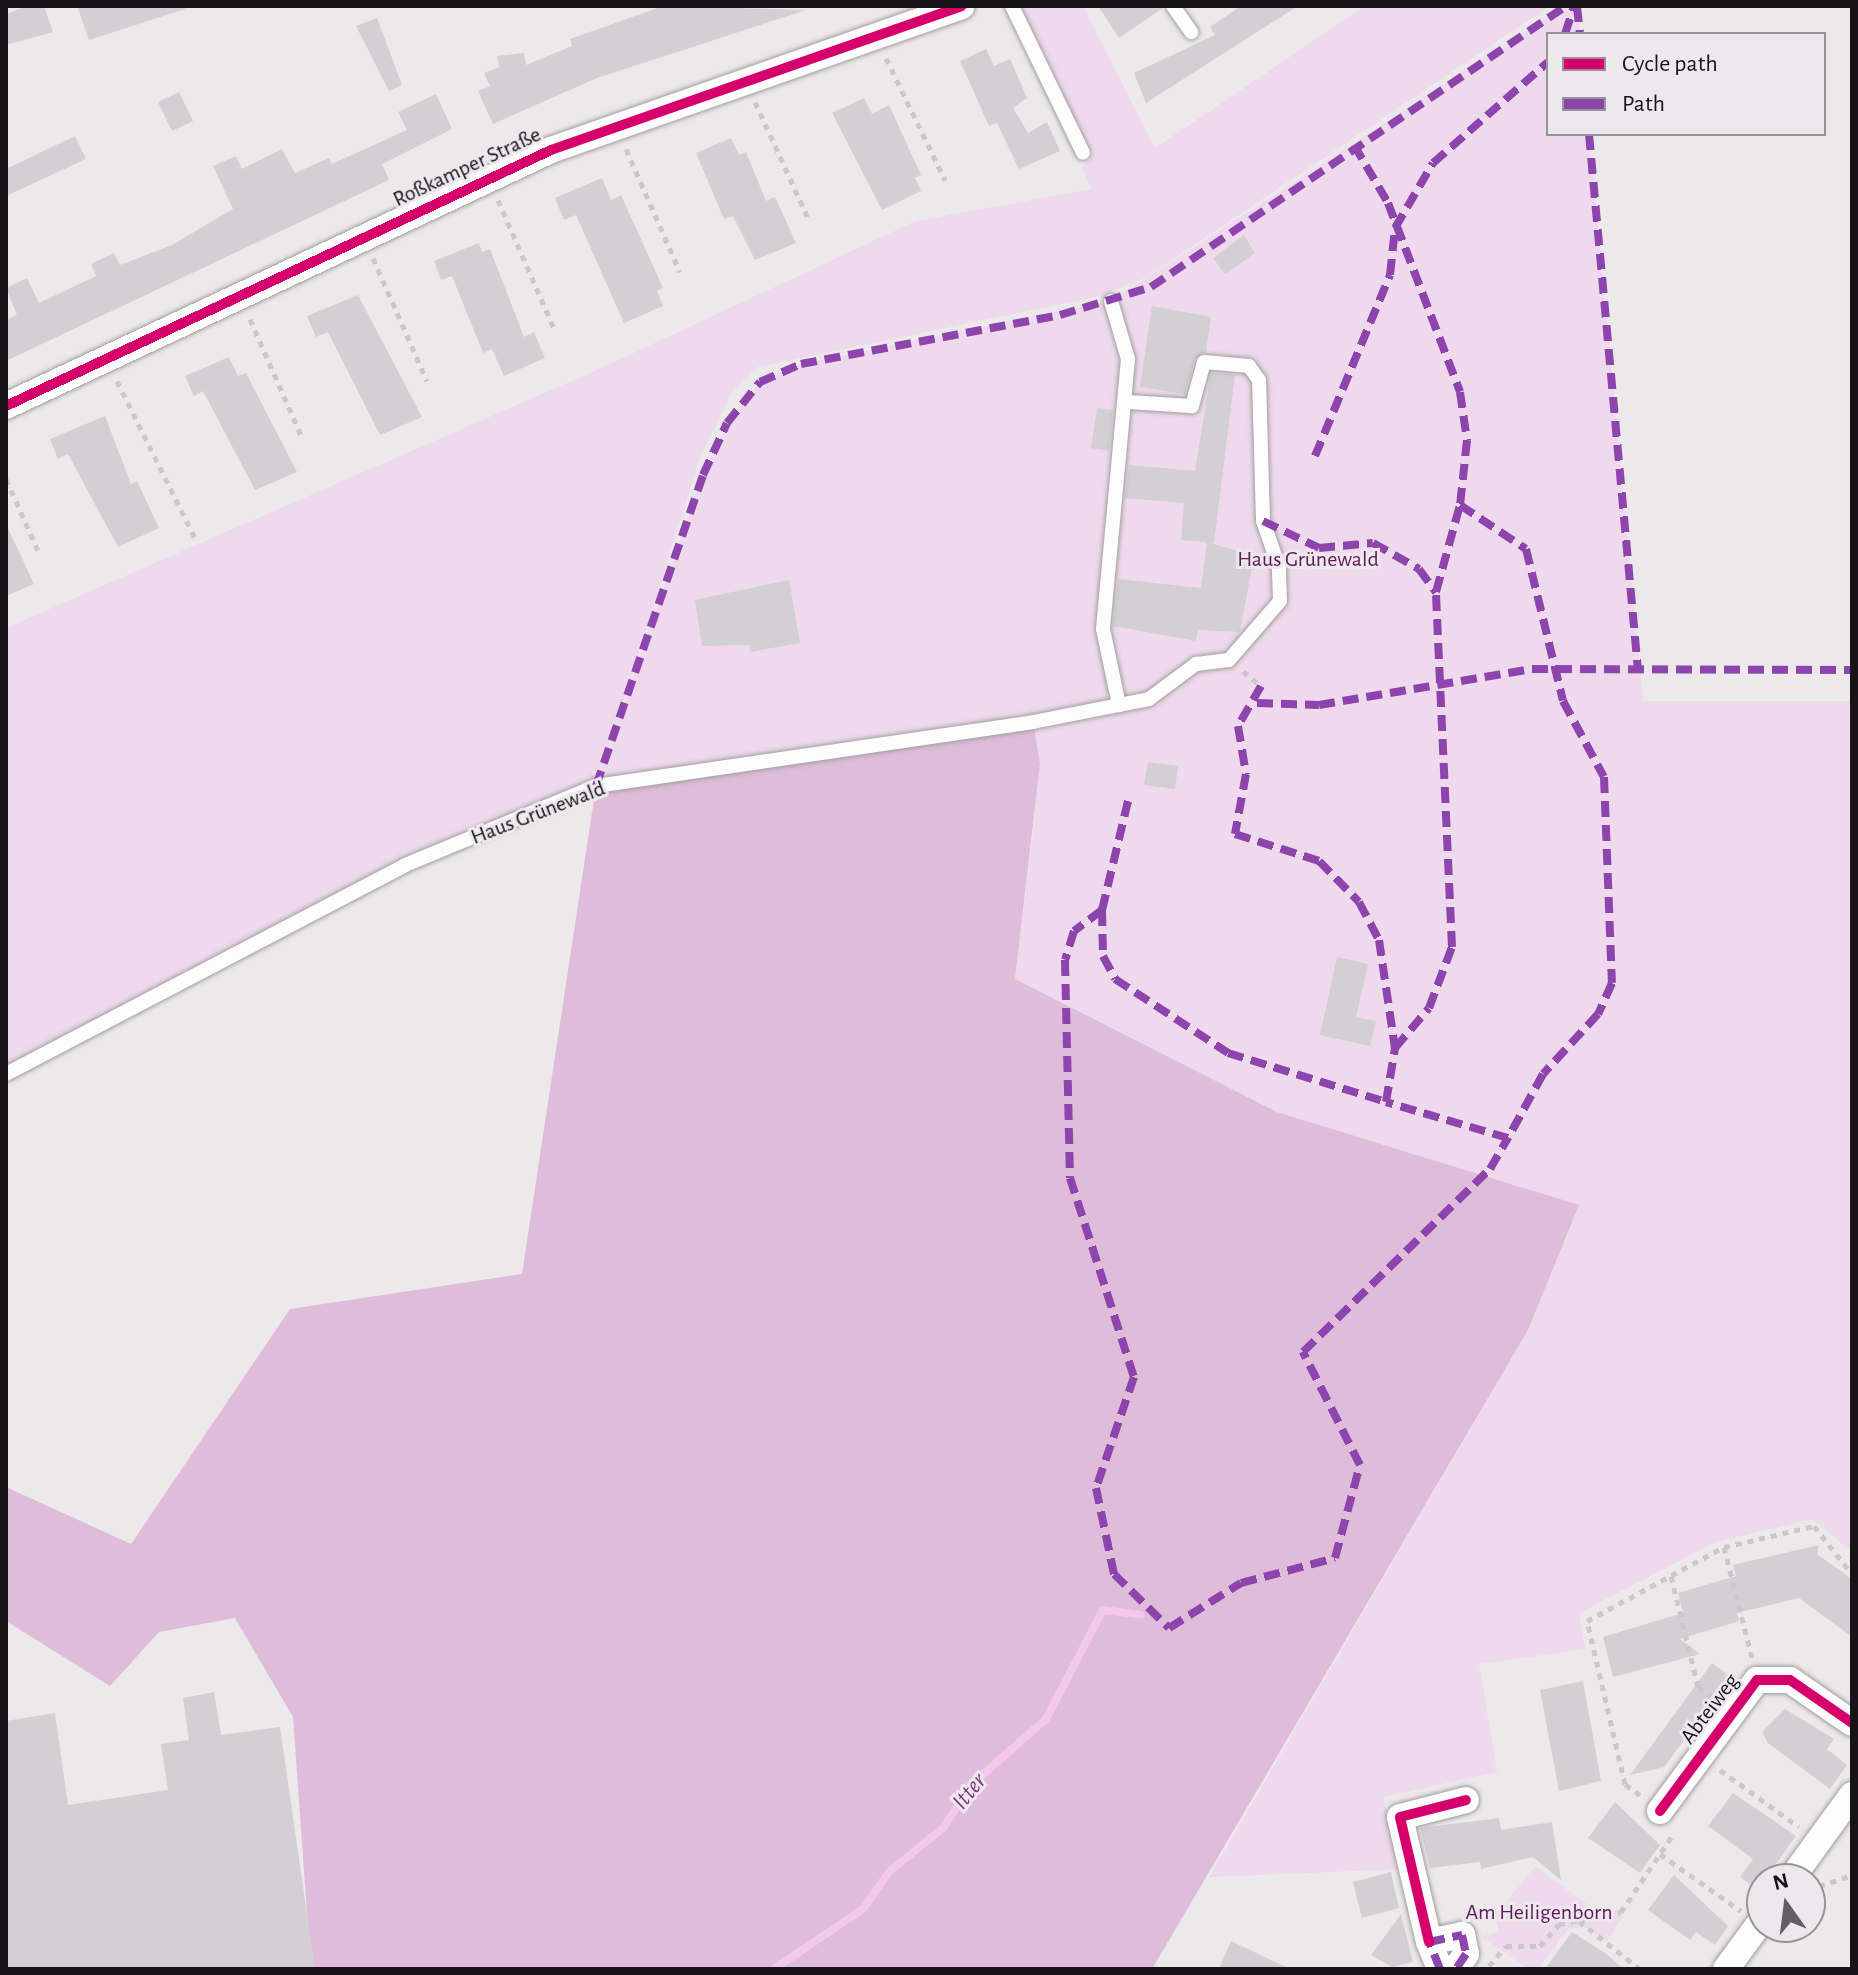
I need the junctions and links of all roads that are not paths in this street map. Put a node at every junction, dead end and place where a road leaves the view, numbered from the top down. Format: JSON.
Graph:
{"nodes":[{"id":1,"x":962,"y":6,"type":"edge"},
{"id":2,"x":1012,"y":6,"type":"edge"},
{"id":3,"x":1173,"y":6,"type":"edge"},
{"id":4,"x":1191,"y":32,"type":"dead end"},
{"id":5,"x":1083,"y":153,"type":"dead end"},
{"id":6,"x":1111,"y":301,"type":"dead end"},
{"id":7,"x":1128,"y":402,"type":"junction"},
{"id":8,"x":6,"y":406,"type":"edge"},
{"id":9,"x":1119,"y":705,"type":"junction"},
{"id":10,"x":6,"y":1074,"type":"edge"},
{"id":11,"x":1852,"y":1723,"type":"edge"},
{"id":12,"x":1852,"y":1795,"type":"edge"},
{"id":13,"x":1466,"y":1800,"type":"dead end"},
{"id":14,"x":1660,"y":1811,"type":"road end"},
{"id":15,"x":1803,"y":1863,"type":"edge"},
{"id":16,"x":1429,"y":1942,"type":"junction"},
{"id":17,"x":1746,"y":1942,"type":"edge"},
{"id":18,"x":1440,"y":1969,"type":"edge"},
{"id":19,"x":1456,"y":1969,"type":"edge"},
{"id":20,"x":1726,"y":1969,"type":"edge"}],
"edges":[{"from":1,"to":8,"type":"street","name":"Roßkamper Straße"},
{"from":2,"to":5,"type":"lane"},
{"from":3,"to":4,"type":"lane"},
{"from":6,"to":7,"type":"lane"},
{"from":7,"to":9,"type":"lane"},
{"from":7,"to":9,"type":"lane","name":"Haus Grünewald"},
{"from":9,"to":10,"type":"lane","name":"Haus Grünewald"},
{"from":11,"to":14,"type":"street","name":"Abteiweg"},
{"from":12,"to":15,"type":"street"},
{"from":13,"to":16,"type":"street"},
{"from":16,"to":18,"type":"street"},
{"from":16,"to":19,"type":"street"},
{"from":17,"to":20,"type":"street"}]}
